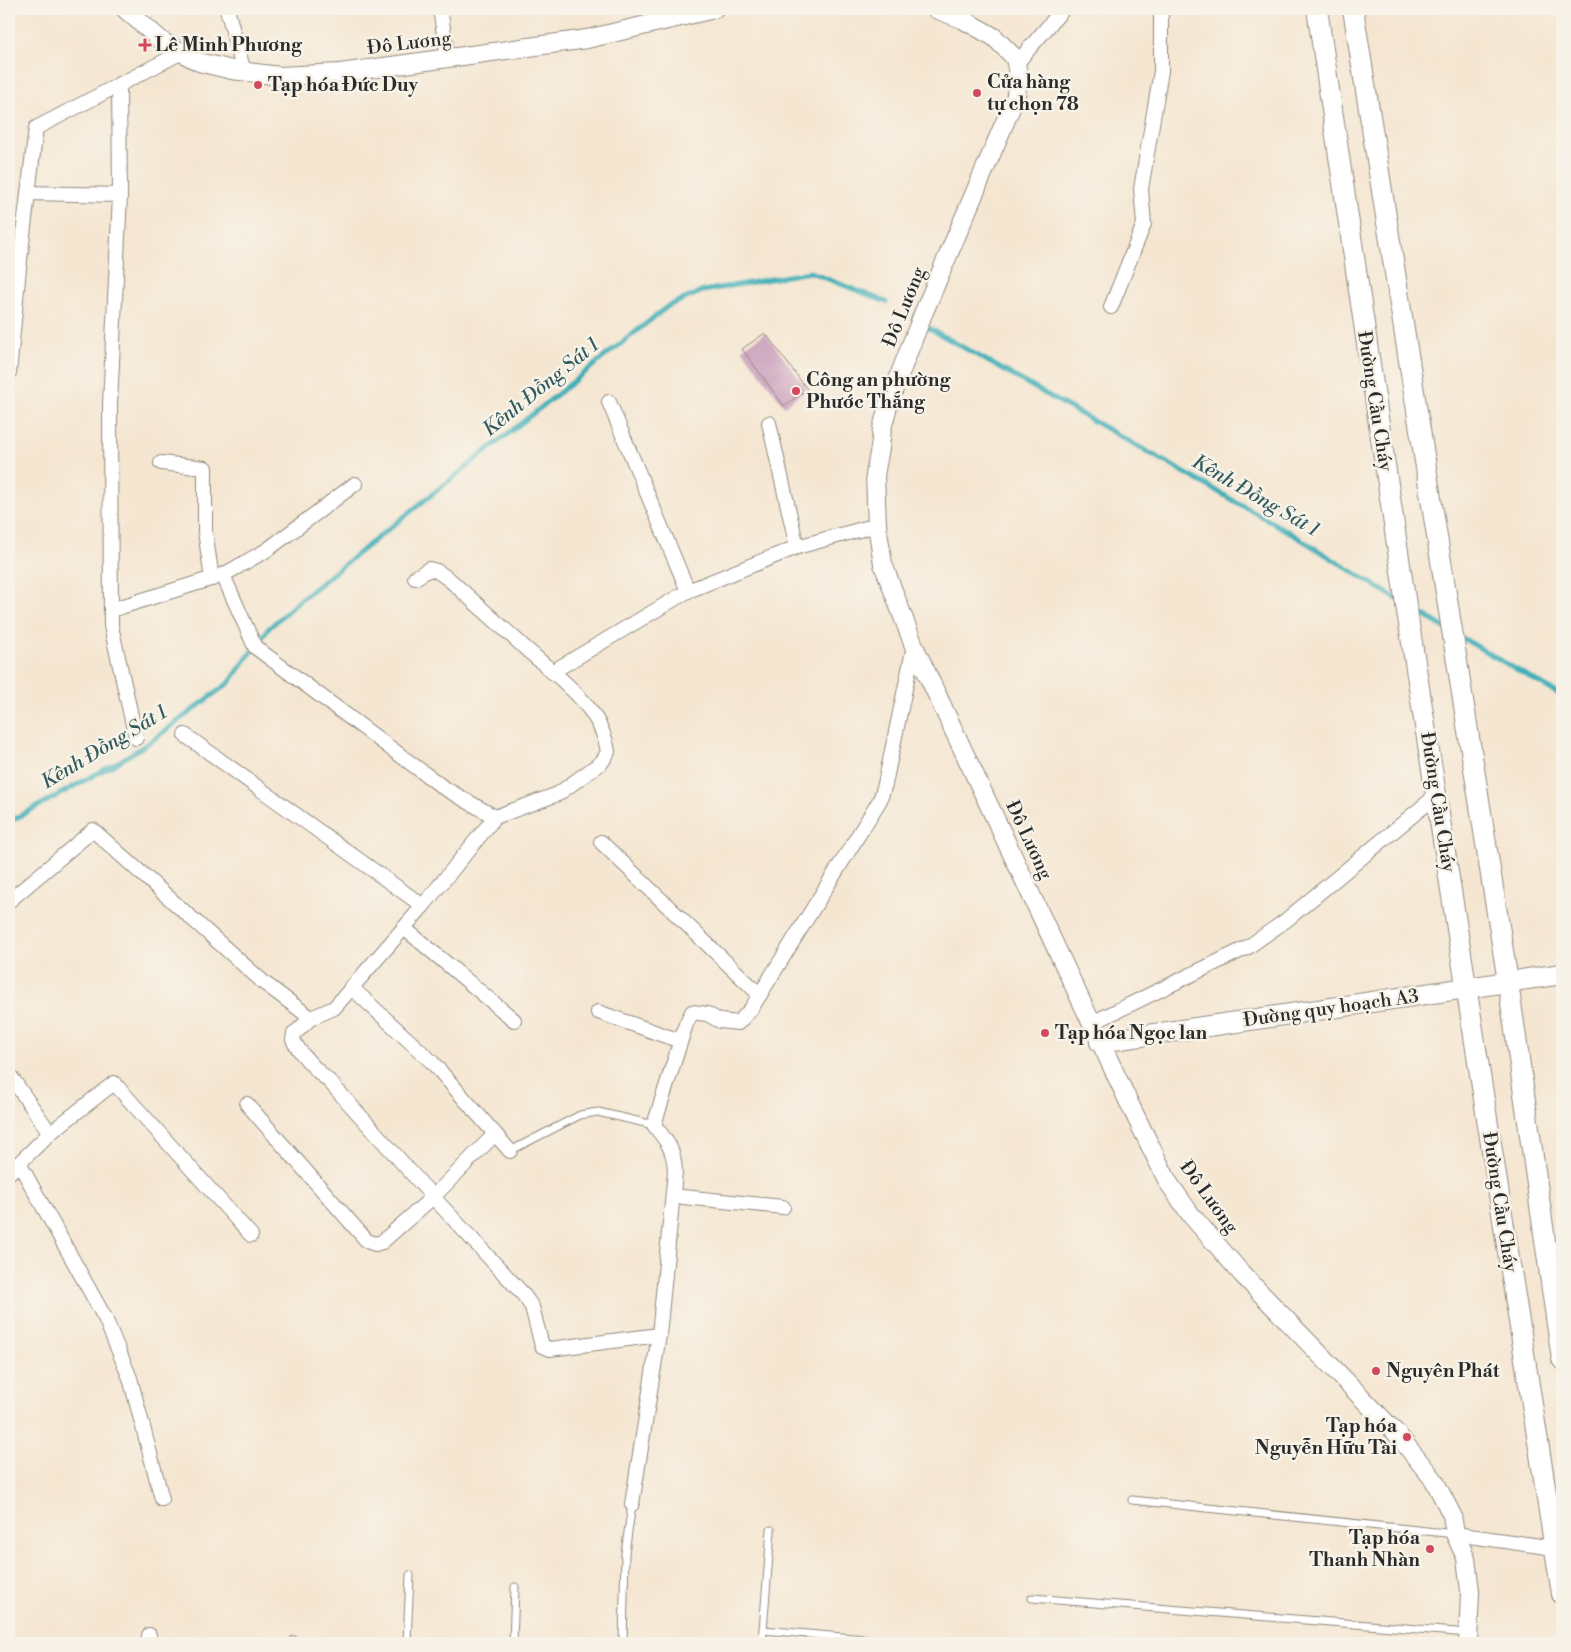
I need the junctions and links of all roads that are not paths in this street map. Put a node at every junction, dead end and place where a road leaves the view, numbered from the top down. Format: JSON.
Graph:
{"nodes":[{"id":1,"x":125,"y":9,"type":"edge"},
{"id":2,"x":227,"y":9,"type":"edge"},
{"id":3,"x":440,"y":9,"type":"edge"},
{"id":4,"x":714,"y":9,"type":"edge"},
{"id":5,"x":936,"y":9,"type":"edge"},
{"id":6,"x":1063,"y":9,"type":"edge"},
{"id":7,"x":1161,"y":9,"type":"edge"},
{"id":8,"x":1317,"y":9,"type":"edge"},
{"id":9,"x":1353,"y":9,"type":"edge"},
{"id":10,"x":182,"y":52,"type":"junction"},
{"id":11,"x":448,"y":59,"type":"junction"},
{"id":12,"x":1016,"y":64,"type":"junction"},
{"id":13,"x":244,"y":72,"type":"junction"},
{"id":14,"x":120,"y":84,"type":"junction"},
{"id":15,"x":28,"y":193,"type":"junction"},
{"id":16,"x":120,"y":195,"type":"junction"},
{"id":17,"x":14,"y":268,"type":"edge"},
{"id":18,"x":1111,"y":307,"type":"dead end"},
{"id":19,"x":9,"y":373,"type":"edge"},
{"id":20,"x":609,"y":402,"type":"dead end"},
{"id":21,"x":769,"y":423,"type":"dead end"},
{"id":22,"x":162,"y":464,"type":"dead end"},
{"id":23,"x":355,"y":484,"type":"dead end"},
{"id":24,"x":877,"y":525,"type":"junction"},
{"id":25,"x":797,"y":547,"type":"junction"},
{"id":26,"x":217,"y":577,"type":"junction"},
{"id":27,"x":415,"y":578,"type":"dead end"},
{"id":28,"x":688,"y":591,"type":"junction"},
{"id":29,"x":111,"y":610,"type":"junction"},
{"id":30,"x":914,"y":646,"type":"junction"},
{"id":31,"x":552,"y":672,"type":"junction"},
{"id":32,"x":185,"y":735,"type":"dead end"},
{"id":33,"x":136,"y":738,"type":"dead end"},
{"id":34,"x":1437,"y":795,"type":"junction"},
{"id":35,"x":495,"y":817,"type":"junction"},
{"id":36,"x":601,"y":842,"type":"dead end"},
{"id":37,"x":9,"y":900,"type":"edge"},
{"id":38,"x":423,"y":906,"type":"junction"},
{"id":39,"x":404,"y":928,"type":"junction"},
{"id":40,"x":1562,"y":974,"type":"edge"},
{"id":41,"x":1508,"y":982,"type":"junction"},
{"id":42,"x":351,"y":987,"type":"junction"},
{"id":43,"x":1468,"y":988,"type":"junction"},
{"id":44,"x":760,"y":995,"type":"junction"},
{"id":45,"x":598,"y":1012,"type":"dead end"},
{"id":46,"x":311,"y":1018,"type":"junction"},
{"id":47,"x":514,"y":1020,"type":"dead end"},
{"id":48,"x":1092,"y":1023,"type":"junction"},
{"id":49,"x":680,"y":1041,"type":"junction"},
{"id":50,"x":1100,"y":1042,"type":"junction"},
{"id":51,"x":9,"y":1074,"type":"edge"},
{"id":52,"x":247,"y":1104,"type":"dead end"},
{"id":53,"x":654,"y":1125,"type":"junction"},
{"id":54,"x":50,"y":1133,"type":"junction"},
{"id":55,"x":495,"y":1134,"type":"junction"},
{"id":56,"x":510,"y":1151,"type":"joint"},
{"id":57,"x":19,"y":1163,"type":"junction"},
{"id":58,"x":9,"y":1173,"type":"edge"},
{"id":59,"x":672,"y":1196,"type":"junction"},
{"id":60,"x":433,"y":1197,"type":"junction"},
{"id":61,"x":783,"y":1207,"type":"dead end"},
{"id":62,"x":251,"y":1235,"type":"dead end"},
{"id":63,"x":659,"y":1335,"type":"junction"},
{"id":64,"x":1562,"y":1359,"type":"edge"},
{"id":65,"x":162,"y":1499,"type":"dead end"},
{"id":66,"x":1132,"y":1500,"type":"dead end"},
{"id":67,"x":632,"y":1504,"type":"joint"},
{"id":68,"x":771,"y":1530,"type":"dead end"},
{"id":69,"x":1455,"y":1534,"type":"junction"},
{"id":70,"x":1554,"y":1548,"type":"junction"},
{"id":71,"x":410,"y":1575,"type":"dead end"},
{"id":72,"x":515,"y":1587,"type":"dead end"},
{"id":73,"x":1562,"y":1594,"type":"edge"},
{"id":74,"x":1032,"y":1598,"type":"dead end"},
{"id":75,"x":763,"y":1630,"type":"junction"},
{"id":76,"x":1468,"y":1638,"type":"edge"},
{"id":77,"x":407,"y":1643,"type":"edge"},
{"id":78,"x":513,"y":1643,"type":"edge"},
{"id":79,"x":623,"y":1643,"type":"edge"},
{"id":80,"x":762,"y":1643,"type":"edge"},
{"id":81,"x":909,"y":1643,"type":"edge"}],
"edges":[{"from":1,"to":10,"type":"street","name":"Đô Lương"},
{"from":2,"to":13,"type":"street"},
{"from":3,"to":11,"type":"street"},
{"from":4,"to":11,"type":"street","name":"Đô Lương"},
{"from":5,"to":12,"type":"street"},
{"from":6,"to":12,"type":"street"},
{"from":7,"to":18,"type":"street"},
{"from":8,"to":34,"type":"main road","name":"Đường Cầu Cháy"},
{"from":9,"to":41,"type":"main road","name":"Đường Cầu Cháy"},
{"from":10,"to":13,"type":"street","name":"Đô Lương"},
{"from":10,"to":14,"type":"street"},
{"from":11,"to":13,"type":"street","name":"Đô Lương"},
{"from":12,"to":24,"type":"street","name":"Đô Lương"},
{"from":14,"to":15,"type":"street"},
{"from":14,"to":16,"type":"street"},
{"from":15,"to":16,"type":"street"},
{"from":15,"to":17,"type":"street"},
{"from":16,"to":29,"type":"street"},
{"from":17,"to":19,"type":"street"},
{"from":20,"to":28,"type":"street"},
{"from":21,"to":25,"type":"street"},
{"from":22,"to":26,"type":"street"},
{"from":23,"to":26,"type":"street"},
{"from":24,"to":25,"type":"street"},
{"from":24,"to":30,"type":"street","name":"Đô Lương"},
{"from":25,"to":28,"type":"street"},
{"from":26,"to":29,"type":"street"},
{"from":26,"to":35,"type":"street"},
{"from":27,"to":31,"type":"street"},
{"from":28,"to":31,"type":"street"},
{"from":29,"to":33,"type":"street"},
{"from":30,"to":44,"type":"street"},
{"from":30,"to":48,"type":"street","name":"Đô Lương"},
{"from":31,"to":35,"type":"street"},
{"from":32,"to":38,"type":"street"},
{"from":34,"to":43,"type":"main road","name":"Đường Cầu Cháy"},
{"from":34,"to":48,"type":"street"},
{"from":35,"to":38,"type":"street"},
{"from":36,"to":44,"type":"street"},
{"from":37,"to":46,"type":"street"},
{"from":38,"to":39,"type":"street"},
{"from":39,"to":42,"type":"street"},
{"from":39,"to":47,"type":"street"},
{"from":40,"to":41,"type":"main road","name":"Đường quy hoạch A3"},
{"from":41,"to":43,"type":"main road","name":"Đường quy hoạch A3"},
{"from":41,"to":64,"type":"main road","name":"Đường Cầu Cháy"},
{"from":42,"to":46,"type":"street"},
{"from":42,"to":55,"type":"street"},
{"from":43,"to":50,"type":"main road","name":"Đường quy hoạch A3"},
{"from":43,"to":70,"type":"main road","name":"Đường Cầu Cháy"},
{"from":44,"to":49,"type":"street"},
{"from":45,"to":49,"type":"street"},
{"from":46,"to":60,"type":"street"},
{"from":48,"to":50,"type":"street","name":"Đô Lương"},
{"from":49,"to":53,"type":"street"},
{"from":50,"to":69,"type":"street","name":"Đô Lương"},
{"from":51,"to":54,"type":"street"},
{"from":52,"to":60,"type":"street"},
{"from":53,"to":56,"type":"lane"},
{"from":53,"to":59,"type":"street"},
{"from":54,"to":57,"type":"street"},
{"from":54,"to":62,"type":"street"},
{"from":55,"to":56,"type":"street"},
{"from":55,"to":60,"type":"street"},
{"from":57,"to":58,"type":"street"},
{"from":57,"to":65,"type":"street"},
{"from":59,"to":61,"type":"street"},
{"from":59,"to":63,"type":"street"},
{"from":60,"to":63,"type":"street"},
{"from":63,"to":67,"type":"street"},
{"from":66,"to":69,"type":"lane"},
{"from":67,"to":79,"type":"lane"},
{"from":68,"to":75,"type":"lane"},
{"from":69,"to":70,"type":"street"},
{"from":69,"to":76,"type":"street","name":"Đô Lương"},
{"from":70,"to":73,"type":"main road","name":"Đường Cầu Cháy"},
{"from":71,"to":77,"type":"lane"},
{"from":72,"to":78,"type":"lane"},
{"from":74,"to":76,"type":"lane"},
{"from":75,"to":80,"type":"lane"},
{"from":75,"to":81,"type":"lane"}]}
